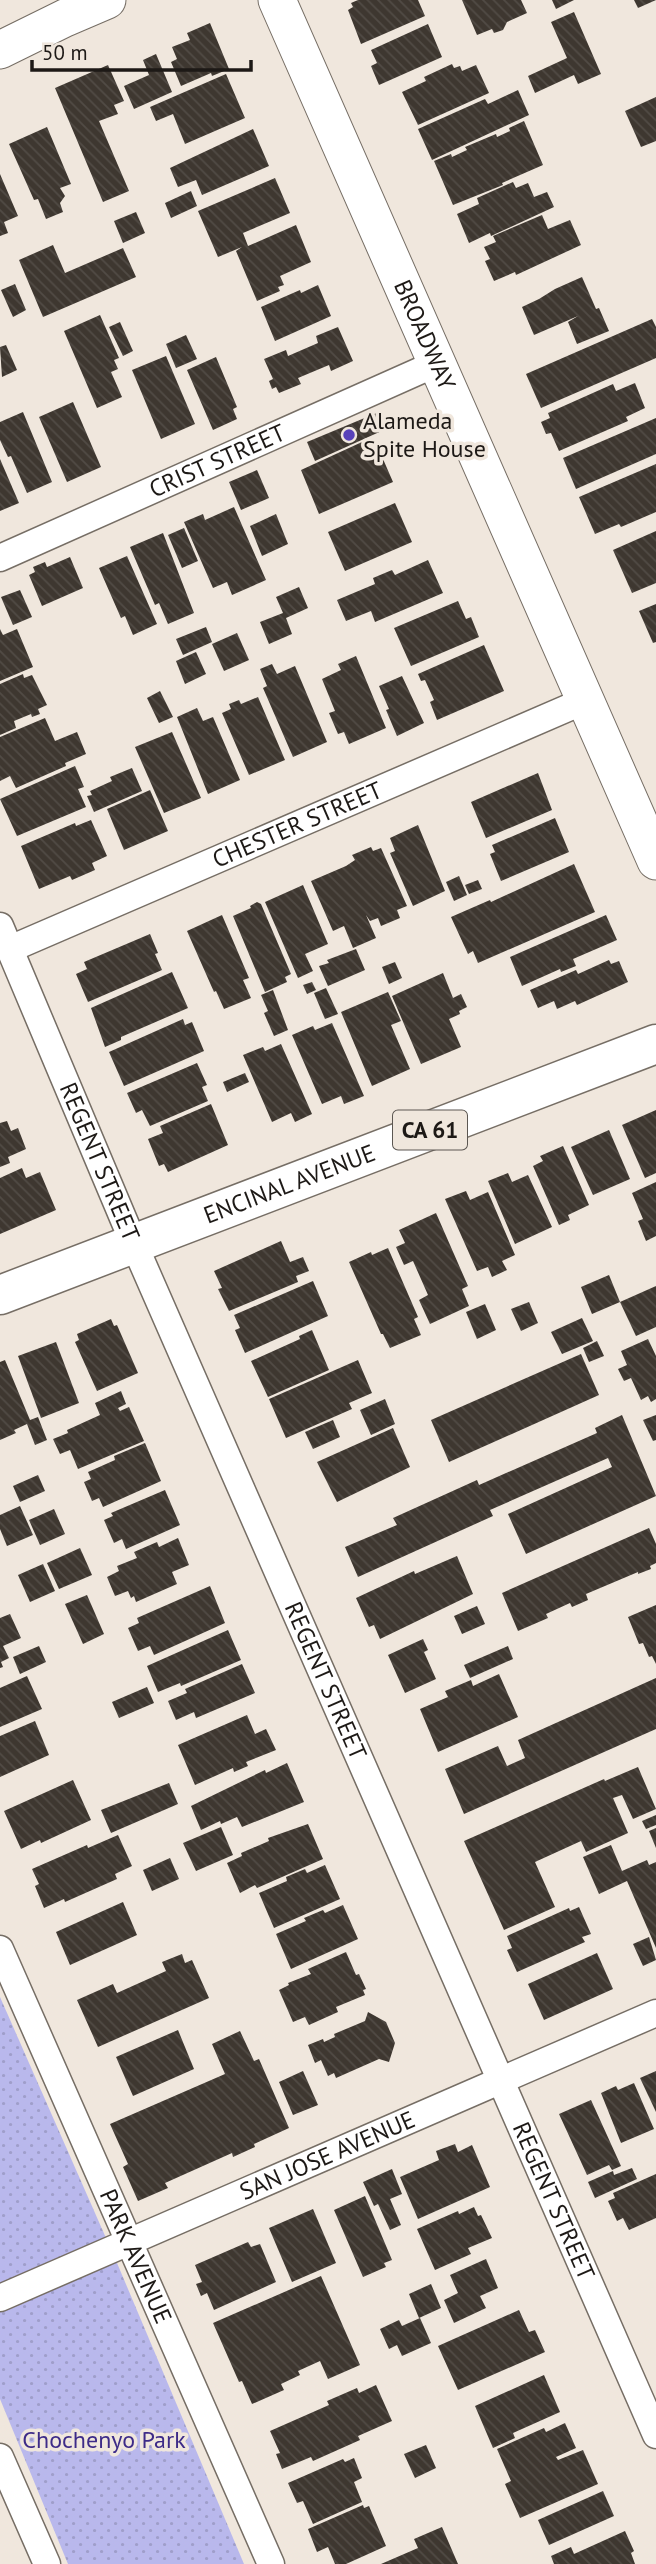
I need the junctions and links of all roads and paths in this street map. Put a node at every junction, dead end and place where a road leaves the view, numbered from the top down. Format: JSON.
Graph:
{"nodes":[{"id":1,"x":107,"y":0,"type":"edge"},
{"id":2,"x":277,"y":0,"type":"edge"},
{"id":3,"x":0,"y":50,"type":"edge"},
{"id":4,"x":435,"y":364,"type":"junction"},
{"id":5,"x":0,"y":558,"type":"edge"},
{"id":6,"x":584,"y":701,"type":"junction"},
{"id":7,"x":656,"y":861,"type":"edge"},
{"id":8,"x":5,"y":938,"type":"edge"},
{"id":9,"x":656,"y":1044,"type":"edge"},
{"id":10,"x":134,"y":1244,"type":"junction"},
{"id":11,"x":0,"y":1295,"type":"edge"},
{"id":12,"x":0,"y":1949,"type":"edge"},
{"id":13,"x":656,"y":2013,"type":"edge"},
{"id":14,"x":501,"y":2082,"type":"junction"},
{"id":15,"x":129,"y":2243,"type":"junction"},
{"id":16,"x":0,"y":2298,"type":"edge"},
{"id":17,"x":656,"y":2435,"type":"edge"},
{"id":18,"x":0,"y":2457,"type":"edge"},
{"id":19,"x":47,"y":2564,"type":"edge"},
{"id":20,"x":271,"y":2564,"type":"edge"}],
"edges":[{"from":1,"to":3,"type":"street"},
{"from":2,"to":4,"type":"street","name":"BROADWAY"},
{"from":4,"to":5,"type":"street","name":"CRIST STREET"},
{"from":4,"to":6,"type":"street","name":"BROADWAY"},
{"from":6,"to":7,"type":"street","name":"BROADWAY"},
{"from":6,"to":8,"type":"street","name":"CHESTER STREET"},
{"from":8,"to":10,"type":"street","name":"REGENT STREET"},
{"from":9,"to":10,"type":"main road","name":"ENCINAL AVENUE","number":"CA 61"},
{"from":10,"to":11,"type":"main road","name":"ENCINAL AVENUE","number":"CA 61"},
{"from":10,"to":14,"type":"street","name":"REGENT STREET"},
{"from":12,"to":15,"type":"street","name":"PARK AVENUE"},
{"from":13,"to":14,"type":"street","name":"SAN JOSE AVENUE"},
{"from":14,"to":15,"type":"street","name":"SAN JOSE AVENUE"},
{"from":14,"to":17,"type":"street","name":"REGENT STREET"},
{"from":15,"to":16,"type":"street","name":"SAN JOSE AVENUE"},
{"from":15,"to":20,"type":"street","name":"PARK AVENUE"},
{"from":18,"to":19,"type":"street"}]}
